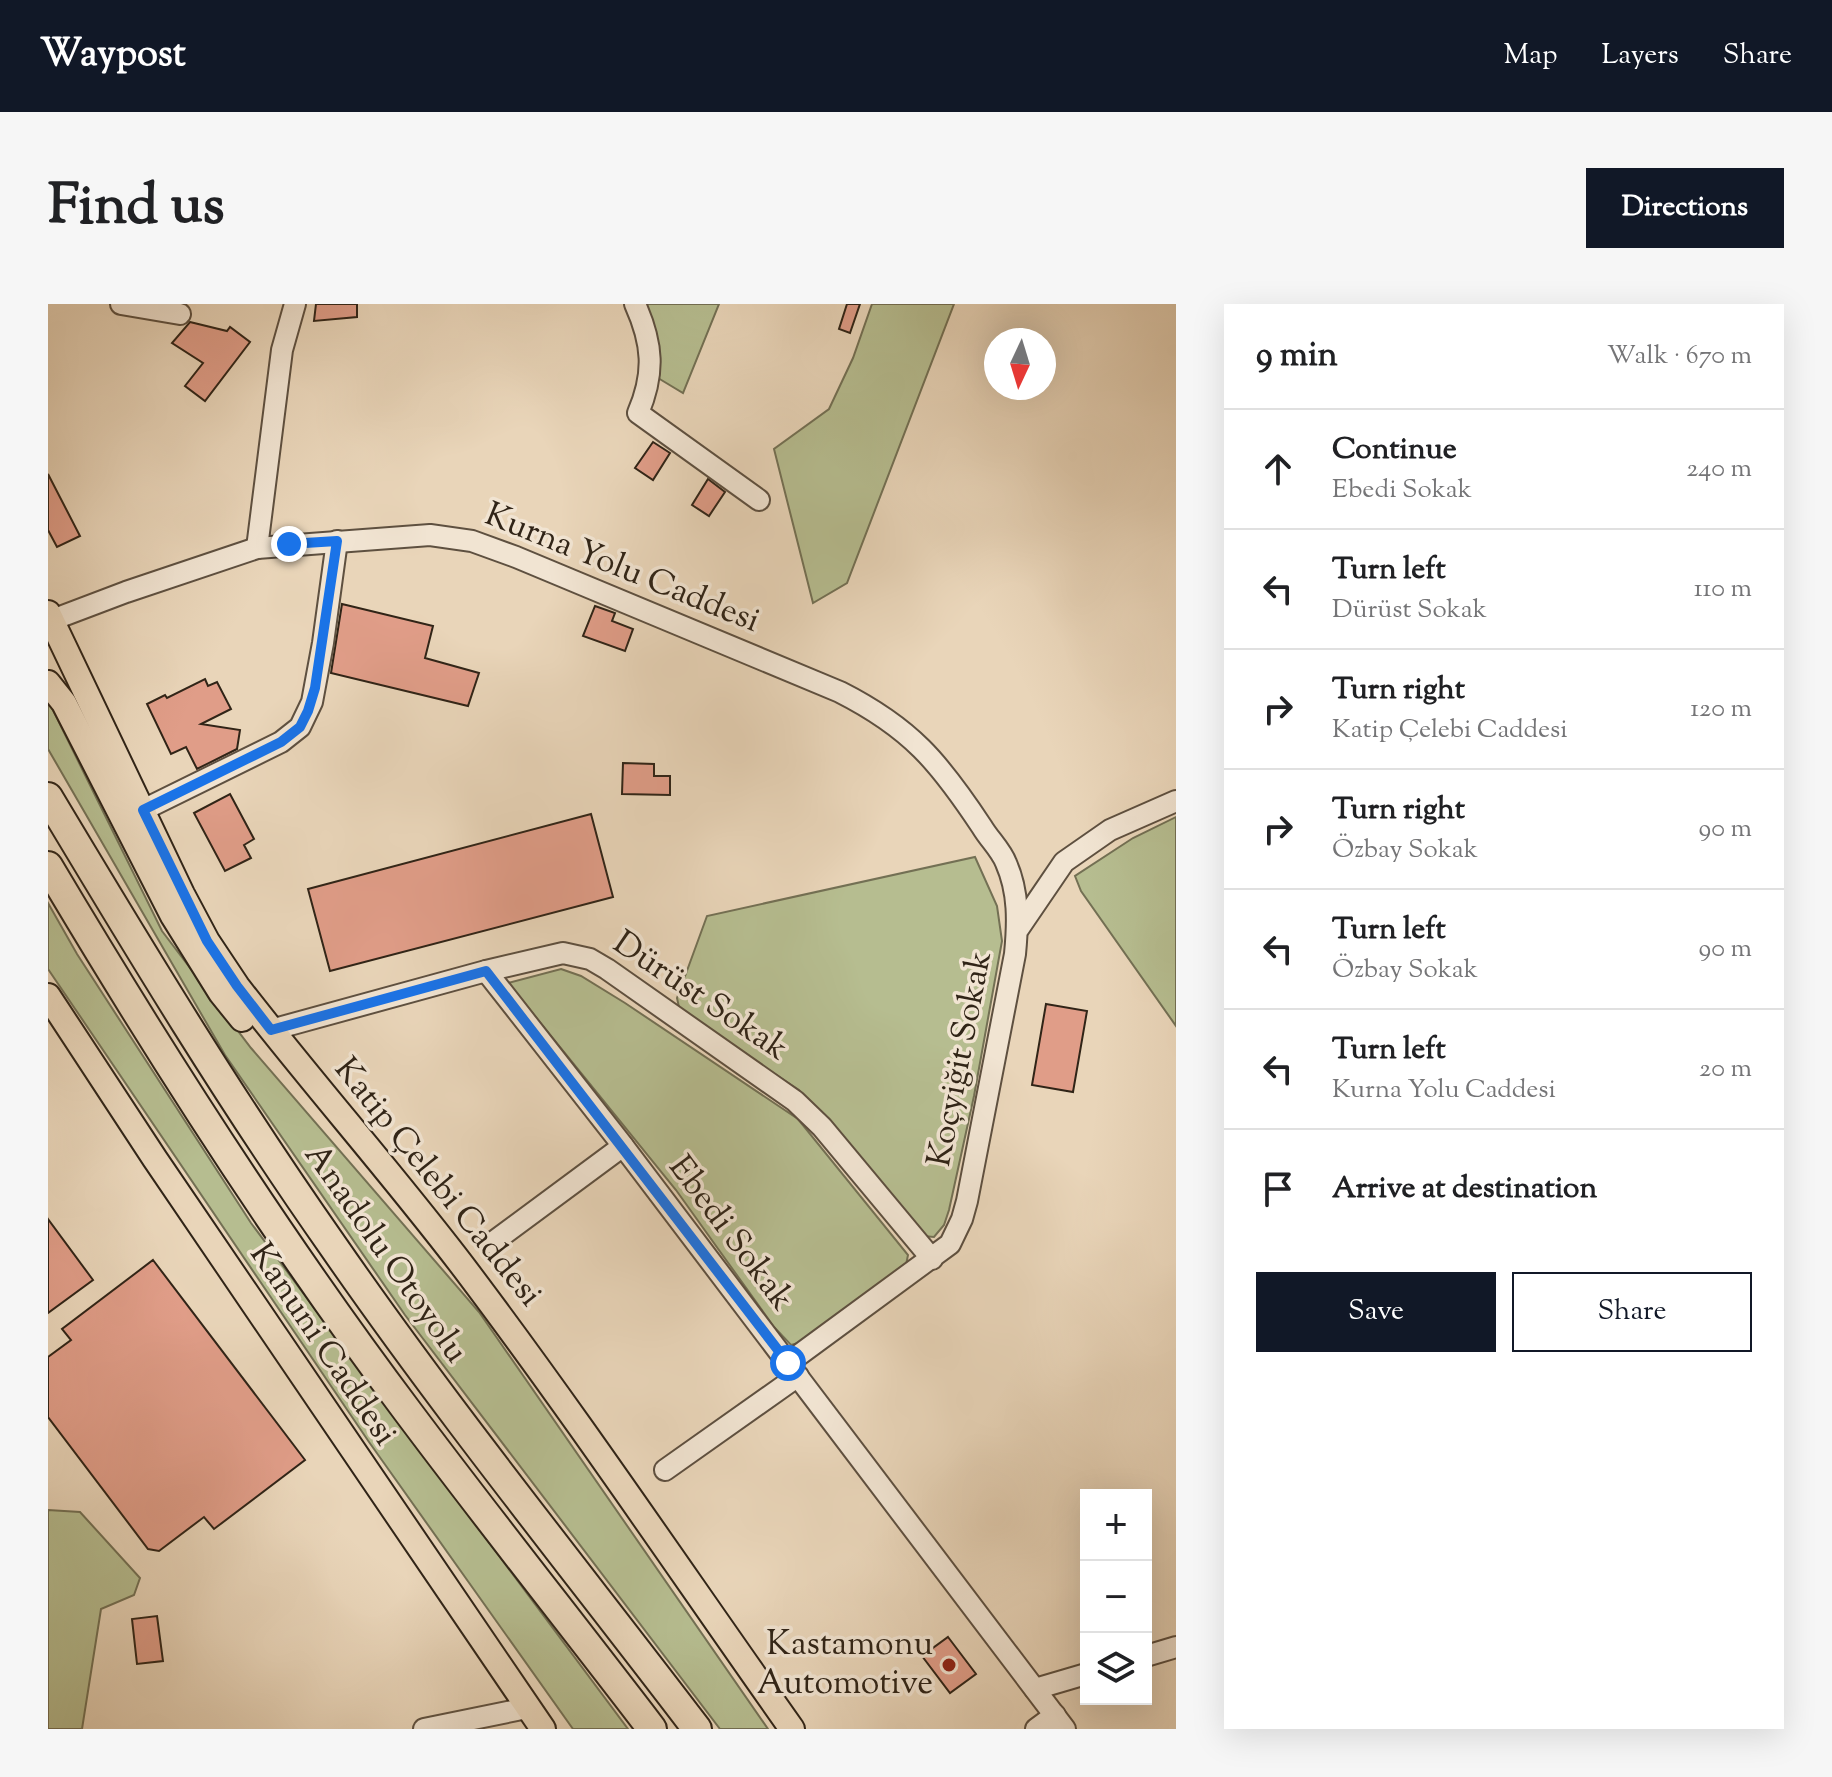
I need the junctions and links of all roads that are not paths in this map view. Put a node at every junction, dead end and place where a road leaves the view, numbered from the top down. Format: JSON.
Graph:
{"nodes":[{"id":1,"x":121,"y":304,"type":"edge"},
{"id":2,"x":295,"y":304,"type":"edge"},
{"id":3,"x":635,"y":304,"type":"edge"},
{"id":4,"x":180,"y":314,"type":"dead end"},
{"id":5,"x":759,"y":500,"type":"dead end"},
{"id":6,"x":337,"y":541,"type":"junction"},
{"id":7,"x":257,"y":548,"type":"junction"},
{"id":8,"x":50,"y":617,"type":"edge"},
{"id":9,"x":48,"y":683,"type":"edge"},
{"id":10,"x":48,"y":797,"type":"edge"},
{"id":11,"x":1176,"y":801,"type":"edge"},
{"id":12,"x":143,"y":810,"type":"junction"},
{"id":13,"x":1006,"y":860,"type":"joint"},
{"id":14,"x":48,"y":866,"type":"edge"},
{"id":15,"x":1018,"y":929,"type":"junction"},
{"id":16,"x":486,"y":971,"type":"junction"},
{"id":17,"x":48,"y":996,"type":"edge"},
{"id":18,"x":271,"y":1030,"type":"junction"},
{"id":19,"x":623,"y":1146,"type":"junction"},
{"id":20,"x":492,"y":1243,"type":"dead end"},
{"id":21,"x":932,"y":1259,"type":"junction"},
{"id":22,"x":462,"y":1265,"type":"junction"},
{"id":23,"x":793,"y":1370,"type":"junction"},
{"id":24,"x":665,"y":1470,"type":"dead end"},
{"id":25,"x":1176,"y":1647,"type":"edge"},
{"id":26,"x":1152,"y":1654,"type":"edge"},
{"id":27,"x":1080,"y":1676,"type":"edge"},
{"id":28,"x":1035,"y":1689,"type":"junction"},
{"id":29,"x":527,"y":1708,"type":"junction"},
{"id":30,"x":1060,"y":1722,"type":"edge"},
{"id":31,"x":424,"y":1729,"type":"edge"},
{"id":32,"x":543,"y":1729,"type":"edge"},
{"id":33,"x":652,"y":1729,"type":"edge"},
{"id":34,"x":697,"y":1729,"type":"edge"},
{"id":35,"x":792,"y":1729,"type":"edge"},
{"id":36,"x":1036,"y":1729,"type":"edge"}],
"edges":[{"from":1,"to":4,"type":"street"},
{"from":2,"to":7,"type":"street"},
{"from":3,"to":5,"type":"street"},
{"from":6,"to":7,"type":"street","name":"Kurna Yolu Caddesi"},
{"from":6,"to":12,"type":"street"},
{"from":6,"to":13,"type":"street","name":"Kurna Yolu Caddesi"},
{"from":7,"to":8,"type":"street","name":"Kurna Yolu Caddesi"},
{"from":8,"to":12,"type":"main road","name":"Katip Çelebi Caddesi"},
{"from":9,"to":22,"type":"main road"},
{"from":10,"to":34,"type":"highway","name":"Anadolu Otoyolu"},
{"from":11,"to":15,"type":"street"},
{"from":12,"to":18,"type":"main road","name":"Katip Çelebi Caddesi"},
{"from":13,"to":15,"type":"street","name":"Koçyiğit Sokak"},
{"from":14,"to":33,"type":"highway"},
{"from":15,"to":21,"type":"street","name":"Koçyiğit Sokak"},
{"from":16,"to":18,"type":"street","name":"Dürüst Sokak"},
{"from":16,"to":19,"type":"street","name":"Ebedi Sokak"},
{"from":16,"to":21,"type":"street","name":"Dürüst Sokak"},
{"from":17,"to":29,"type":"main road","name":"Kanuni Caddesi"},
{"from":18,"to":22,"type":"main road","name":"Katip Çelebi Caddesi"},
{"from":19,"to":20,"type":"street"},
{"from":19,"to":23,"type":"street","name":"Ebedi Sokak"},
{"from":21,"to":23,"type":"street","name":"Koçyiğit Sokak"},
{"from":22,"to":35,"type":"main road","name":"Katip Çelebi Caddesi"},
{"from":23,"to":24,"type":"street","name":"Koçyiğit Sokak"},
{"from":23,"to":28,"type":"street","name":"Ebedi Sokak"},
{"from":25,"to":26,"type":"street"},
{"from":27,"to":28,"type":"street"},
{"from":28,"to":30,"type":"street","name":"Ebedi Sokak"},
{"from":29,"to":31,"type":"street"},
{"from":29,"to":32,"type":"main road","name":"Kanuni Caddesi"},
{"from":30,"to":36,"type":"street"}]}
